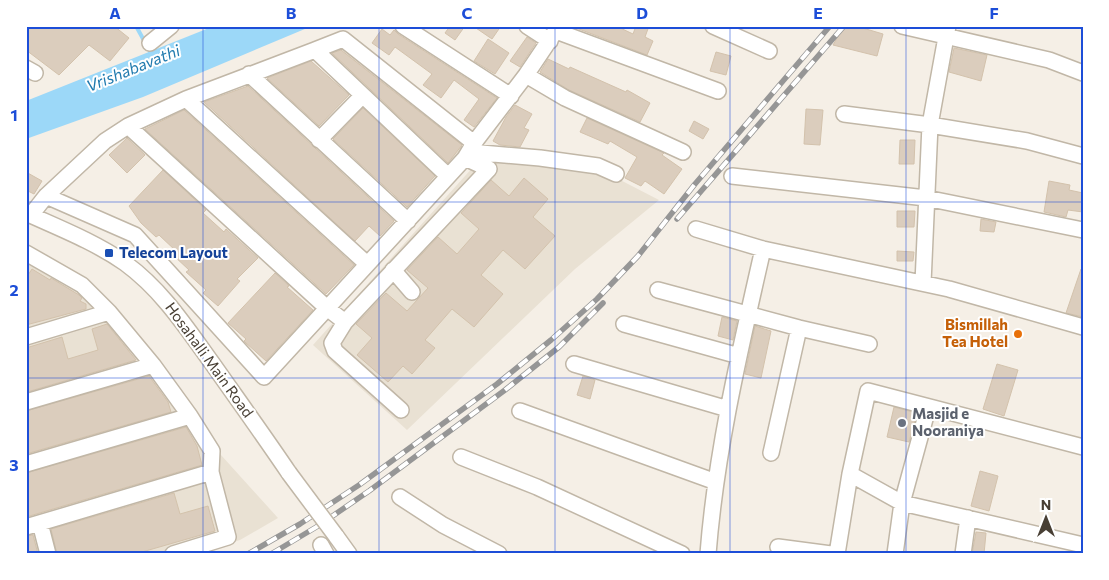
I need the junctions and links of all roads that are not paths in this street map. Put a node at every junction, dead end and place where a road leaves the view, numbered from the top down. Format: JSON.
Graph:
{"nodes":[{"id":1,"x":172,"y":26,"type":"edge"},
{"id":2,"x":403,"y":26,"type":"edge"},
{"id":3,"x":527,"y":26,"type":"edge"},
{"id":4,"x":713,"y":26,"type":"edge"},
{"id":5,"x":902,"y":26,"type":"edge"},
{"id":6,"x":947,"y":31,"type":"edge"},
{"id":7,"x":555,"y":33,"type":"edge"},
{"id":8,"x":150,"y":43,"type":"dead end"},
{"id":9,"x":316,"y":50,"type":"junction"},
{"id":10,"x":769,"y":51,"type":"dead end"},
{"id":11,"x":1083,"y":72,"type":"edge"},
{"id":12,"x":249,"y":74,"type":"junction"},
{"id":13,"x":526,"y":75,"type":"junction"},
{"id":14,"x":718,"y":91,"type":"dead end"},
{"id":15,"x":362,"y":96,"type":"junction"},
{"id":16,"x":511,"y":96,"type":"junction"},
{"id":17,"x":186,"y":99,"type":"junction"},
{"id":18,"x":844,"y":114,"type":"dead end"},
{"id":19,"x":930,"y":125,"type":"junction"},
{"id":20,"x":128,"y":126,"type":"junction"},
{"id":21,"x":319,"y":140,"type":"junction"},
{"id":22,"x":470,"y":151,"type":"junction"},
{"id":23,"x":683,"y":152,"type":"dead end"},
{"id":24,"x":1083,"y":156,"type":"edge"},
{"id":25,"x":616,"y":174,"type":"dead end"},
{"id":26,"x":448,"y":176,"type":"junction"},
{"id":27,"x":732,"y":176,"type":"dead end"},
{"id":28,"x":46,"y":196,"type":"junction"},
{"id":29,"x":926,"y":198,"type":"junction"},
{"id":30,"x":28,"y":214,"type":"edge"},
{"id":31,"x":408,"y":221,"type":"junction"},
{"id":32,"x":696,"y":229,"type":"dead end"},
{"id":33,"x":1083,"y":230,"type":"edge"},
{"id":34,"x":763,"y":249,"type":"junction"},
{"id":35,"x":26,"y":253,"type":"edge"},
{"id":36,"x":368,"y":264,"type":"junction"},
{"id":37,"x":394,"y":270,"type":"junction"},
{"id":38,"x":923,"y":283,"type":"junction"},
{"id":39,"x":658,"y":290,"type":"dead end"},
{"id":40,"x":412,"y":292,"type":"dead end"},
{"id":41,"x":327,"y":308,"type":"junction"},
{"id":42,"x":109,"y":312,"type":"junction"},
{"id":43,"x":748,"y":313,"type":"junction"},
{"id":44,"x":345,"y":322,"type":"junction"},
{"id":45,"x":624,"y":324,"type":"dead end"},
{"id":46,"x":1083,"y":327,"type":"edge"},
{"id":47,"x":799,"y":328,"type":"junction"},
{"id":48,"x":26,"y":338,"type":"edge"},
{"id":49,"x":869,"y":344,"type":"dead end"},
{"id":50,"x":739,"y":356,"type":"junction"},
{"id":51,"x":574,"y":364,"type":"dead end"},
{"id":52,"x":153,"y":365,"type":"junction"},
{"id":53,"x":26,"y":402,"type":"edge"},
{"id":54,"x":928,"y":408,"type":"junction"},
{"id":55,"x":728,"y":409,"type":"junction"},
{"id":56,"x":401,"y":410,"type":"dead end"},
{"id":57,"x":520,"y":411,"type":"dead end"},
{"id":58,"x":190,"y":416,"type":"junction"},
{"id":59,"x":1083,"y":447,"type":"edge"},
{"id":60,"x":771,"y":453,"type":"dead end"},
{"id":61,"x":461,"y":457,"type":"dead end"},
{"id":62,"x":26,"y":464,"type":"edge"},
{"id":63,"x":211,"y":472,"type":"junction"},
{"id":64,"x":850,"y":474,"type":"junction"},
{"id":65,"x":716,"y":482,"type":"junction"},
{"id":66,"x":400,"y":497,"type":"dead end"},
{"id":67,"x":902,"y":503,"type":"junction"},
{"id":68,"x":968,"y":518,"type":"junction"},
{"id":69,"x":33,"y":525,"type":"edge"},
{"id":70,"x":340,"y":537,"type":"junction"},
{"id":71,"x":1083,"y":545,"type":"edge"},
{"id":72,"x":778,"y":547,"type":"dead end"},
{"id":73,"x":48,"y":554,"type":"edge"},
{"id":74,"x":173,"y":554,"type":"edge"},
{"id":75,"x":349,"y":554,"type":"edge"},
{"id":76,"x":357,"y":554,"type":"edge"},
{"id":77,"x":499,"y":554,"type":"edge"},
{"id":78,"x":682,"y":554,"type":"edge"},
{"id":79,"x":708,"y":554,"type":"edge"},
{"id":80,"x":831,"y":554,"type":"edge"},
{"id":81,"x":837,"y":554,"type":"edge"},
{"id":82,"x":895,"y":554,"type":"edge"},
{"id":83,"x":963,"y":554,"type":"edge"}],
"edges":[{"from":1,"to":8,"type":"street"},
{"from":2,"to":16,"type":"street"},
{"from":3,"to":7,"type":"street"},
{"from":4,"to":10,"type":"street"},
{"from":5,"to":6,"type":"street"},
{"from":6,"to":11,"type":"street"},
{"from":6,"to":19,"type":"street"},
{"from":7,"to":13,"type":"street"},
{"from":7,"to":14,"type":"street"},
{"from":9,"to":12,"type":"street"},
{"from":9,"to":15,"type":"street"},
{"from":9,"to":22,"type":"street"},
{"from":12,"to":17,"type":"street"},
{"from":12,"to":21,"type":"street"},
{"from":13,"to":16,"type":"street"},
{"from":13,"to":23,"type":"street"},
{"from":15,"to":21,"type":"street"},
{"from":15,"to":26,"type":"street"},
{"from":16,"to":22,"type":"street"},
{"from":17,"to":20,"type":"street"},
{"from":17,"to":36,"type":"street"},
{"from":18,"to":19,"type":"street"},
{"from":19,"to":24,"type":"street"},
{"from":19,"to":29,"type":"street"},
{"from":20,"to":28,"type":"street"},
{"from":20,"to":41,"type":"street"},
{"from":21,"to":31,"type":"street"},
{"from":22,"to":25,"type":"street"},
{"from":22,"to":26,"type":"street"},
{"from":22,"to":37,"type":"street"},
{"from":26,"to":31,"type":"street"},
{"from":27,"to":29,"type":"street"},
{"from":28,"to":30,"type":"street"},
{"from":28,"to":41,"type":"street"},
{"from":29,"to":33,"type":"street"},
{"from":29,"to":38,"type":"street"},
{"from":30,"to":70,"type":"street","name":"Hosahalli Main Road","bridge":true},
{"from":31,"to":36,"type":"street"},
{"from":32,"to":34,"type":"street"},
{"from":34,"to":38,"type":"street"},
{"from":34,"to":43,"type":"street"},
{"from":35,"to":42,"type":"street"},
{"from":36,"to":41,"type":"street"},
{"from":37,"to":40,"type":"street"},
{"from":37,"to":44,"type":"street"},
{"from":38,"to":46,"type":"street"},
{"from":39,"to":43,"type":"street"},
{"from":41,"to":44,"type":"street"},
{"from":42,"to":48,"type":"street"},
{"from":42,"to":52,"type":"street"},
{"from":43,"to":47,"type":"street"},
{"from":43,"to":50,"type":"street"},
{"from":44,"to":56,"type":"street"},
{"from":45,"to":50,"type":"street"},
{"from":47,"to":49,"type":"street"},
{"from":47,"to":60,"type":"street"},
{"from":50,"to":55,"type":"street"},
{"from":51,"to":55,"type":"street"},
{"from":52,"to":53,"type":"street"},
{"from":52,"to":58,"type":"street"},
{"from":54,"to":59,"type":"street"},
{"from":54,"to":64,"type":"street"},
{"from":54,"to":67,"type":"street"},
{"from":55,"to":65,"type":"street"},
{"from":57,"to":65,"type":"street"},
{"from":58,"to":62,"type":"street"},
{"from":58,"to":63,"type":"street"},
{"from":61,"to":78,"type":"street"},
{"from":63,"to":69,"type":"street"},
{"from":63,"to":74,"type":"street"},
{"from":64,"to":67,"type":"street"},
{"from":64,"to":81,"type":"street"},
{"from":65,"to":79,"type":"street"},
{"from":66,"to":77,"type":"street"},
{"from":67,"to":68,"type":"street"},
{"from":67,"to":82,"type":"street"},
{"from":68,"to":71,"type":"street"},
{"from":68,"to":83,"type":"street"},
{"from":69,"to":73,"type":"street"},
{"from":70,"to":75,"type":"street","name":"Hosahalli Main Road"},
{"from":70,"to":76,"type":"street"},
{"from":72,"to":80,"type":"street"}]}
